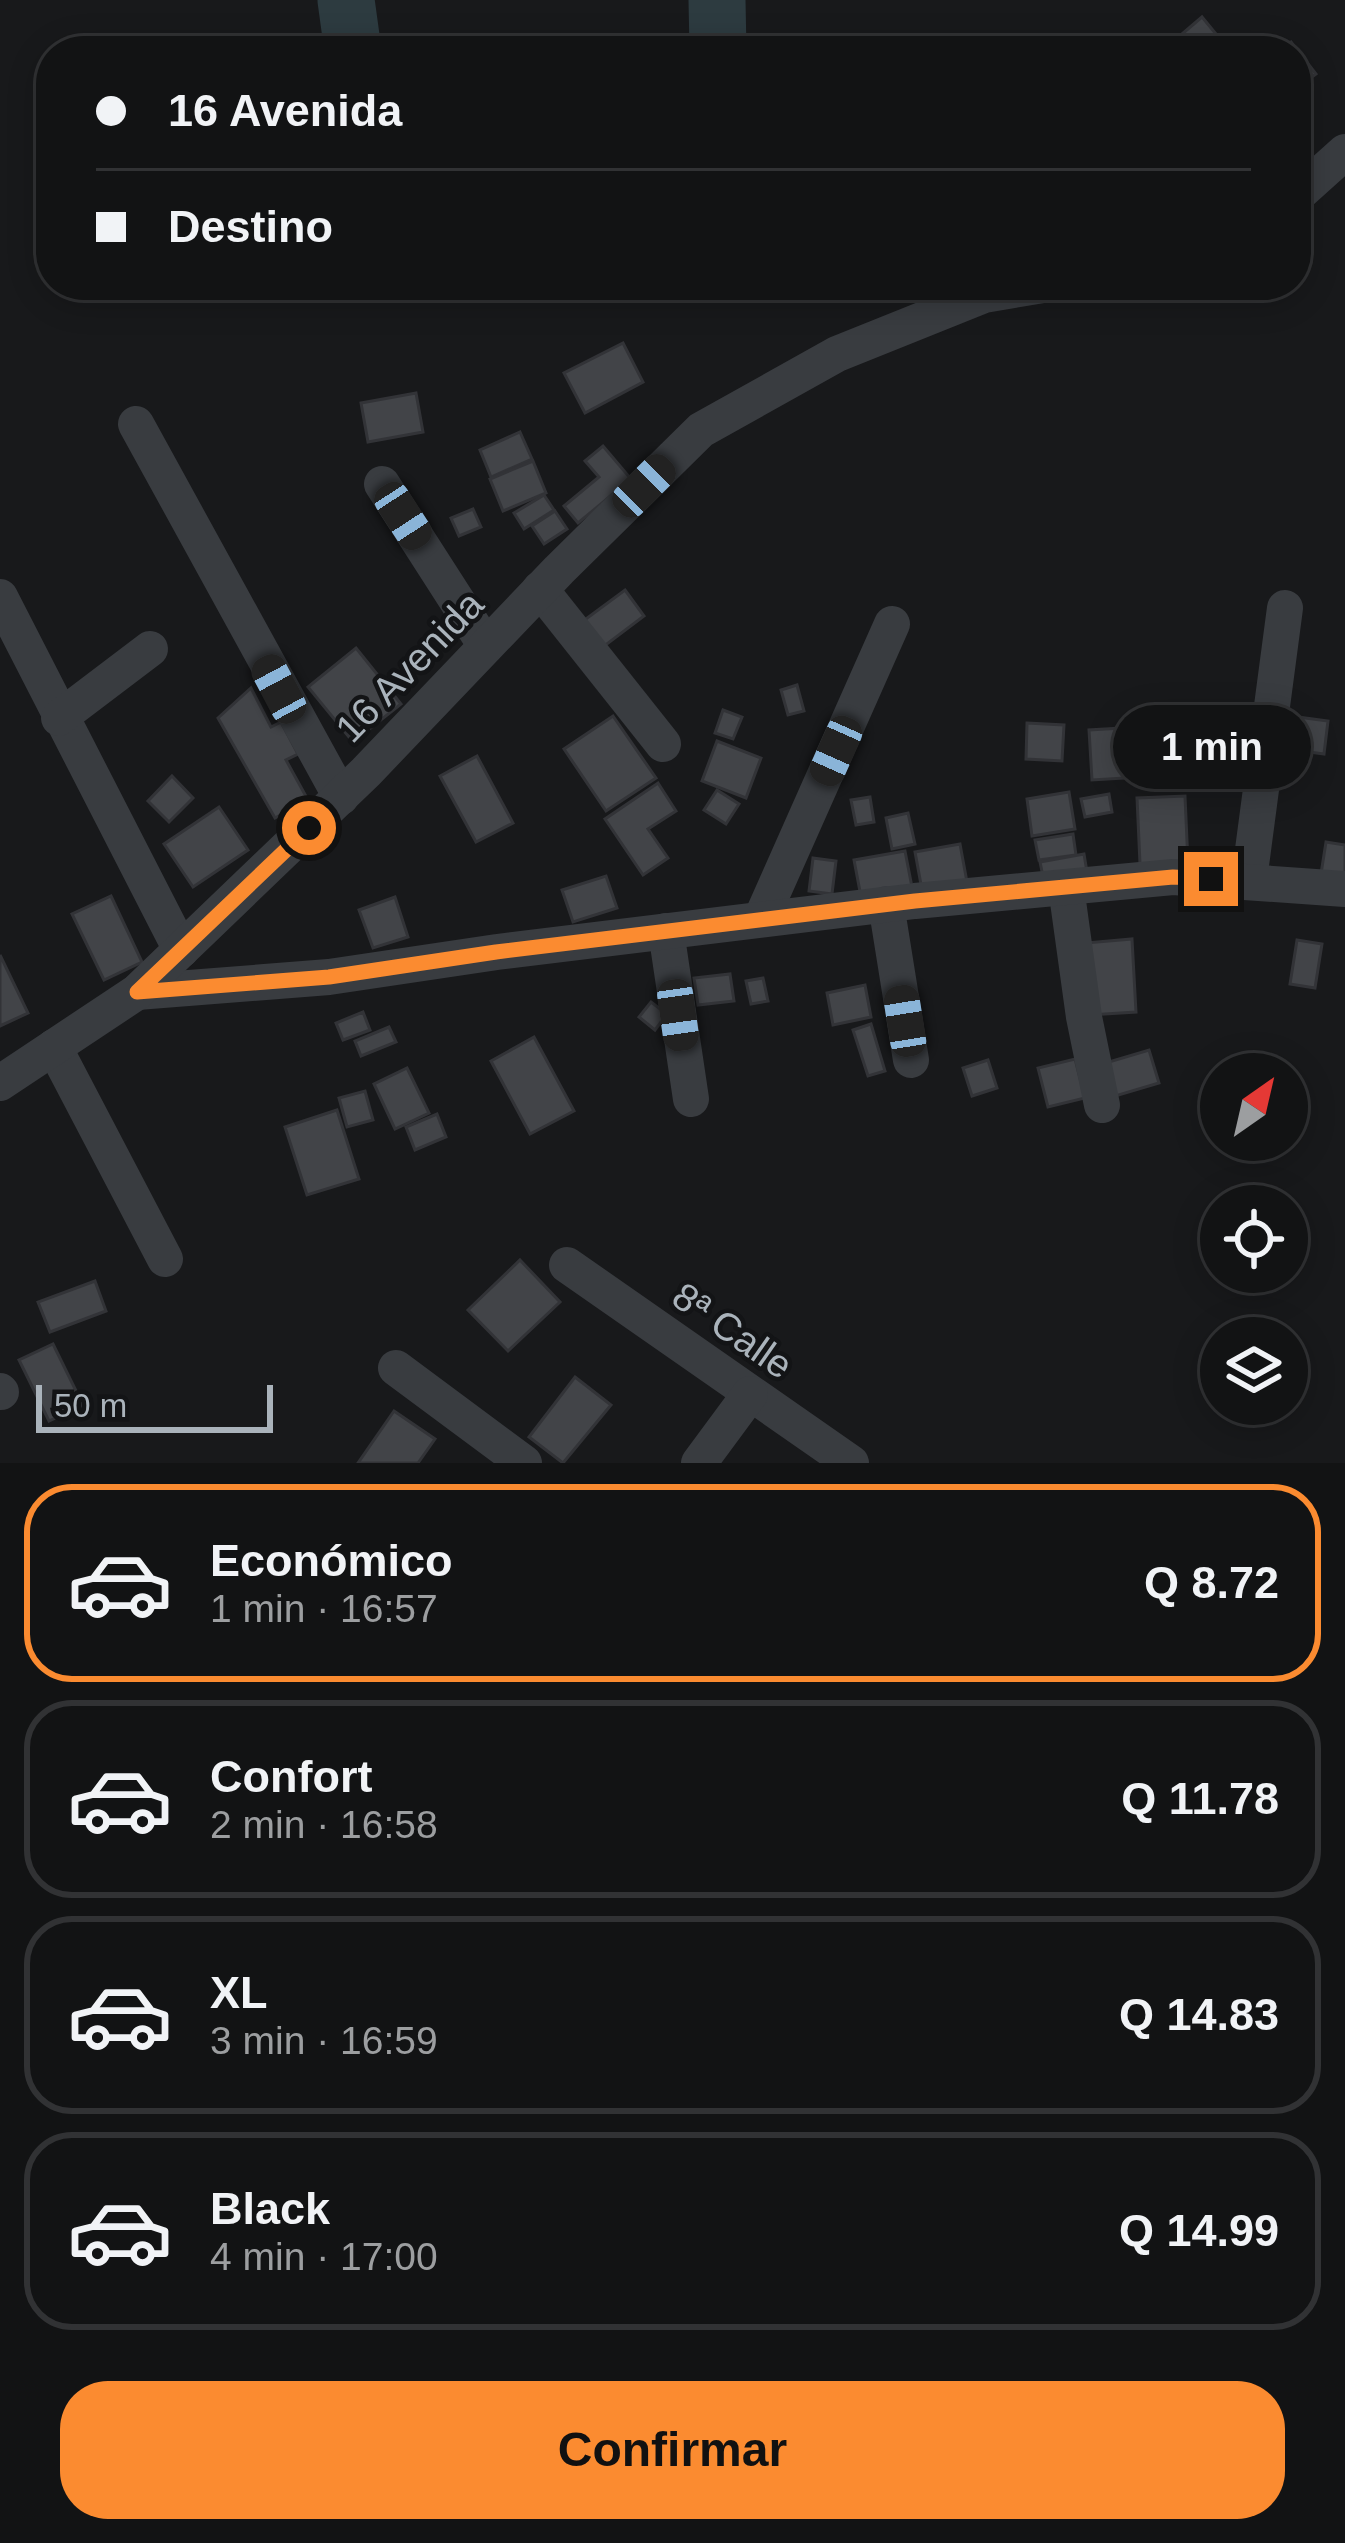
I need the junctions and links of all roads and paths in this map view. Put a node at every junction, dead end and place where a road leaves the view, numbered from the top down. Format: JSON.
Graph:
{"nodes":[{"id":1,"x":1345,"y":152,"type":"edge"},
{"id":2,"x":1311,"y":183,"type":"edge"},
{"id":3,"x":974,"y":300,"type":"edge"},
{"id":4,"x":136,"y":424,"type":"dead end"},
{"id":5,"x":382,"y":484,"type":"dead end"},
{"id":6,"x":540,"y":589,"type":"junction"},
{"id":7,"x":0,"y":596,"type":"edge"},
{"id":8,"x":1285,"y":608,"type":"dead end"},
{"id":9,"x":892,"y":624,"type":"dead end"},
{"id":10,"x":486,"y":646,"type":"junction"},
{"id":11,"x":150,"y":649,"type":"dead end"},
{"id":12,"x":59,"y":718,"type":"junction"},
{"id":13,"x":664,"y":744,"type":"dead end"},
{"id":14,"x":340,"y":797,"type":"junction"},
{"id":15,"x":1249,"y":880,"type":"junction"},
{"id":16,"x":1066,"y":887,"type":"junction"},
{"id":17,"x":1345,"y":890,"type":"edge"},
{"id":18,"x":886,"y":904,"type":"junction"},
{"id":19,"x":761,"y":919,"type":"junction"},
{"id":20,"x":666,"y":931,"type":"junction"},
{"id":21,"x":181,"y":950,"type":"junction"},
{"id":22,"x":137,"y":992,"type":"junction"},
{"id":23,"x":55,"y":1047,"type":"junction"},
{"id":24,"x":911,"y":1060,"type":"dead end"},
{"id":25,"x":0,"y":1083,"type":"edge"},
{"id":26,"x":691,"y":1099,"type":"dead end"},
{"id":27,"x":1102,"y":1105,"type":"dead end"},
{"id":28,"x":165,"y":1258,"type":"dead end"},
{"id":29,"x":567,"y":1265,"type":"dead end"},
{"id":30,"x":396,"y":1368,"type":"dead end"},
{"id":31,"x":750,"y":1394,"type":"junction"},
{"id":32,"x":524,"y":1463,"type":"edge"},
{"id":33,"x":699,"y":1463,"type":"edge"},
{"id":34,"x":851,"y":1463,"type":"edge"}],
"edges":[{"from":1,"to":2,"type":"street"},
{"from":3,"to":6,"type":"street","name":"16 Avenida"},
{"from":4,"to":14,"type":"street"},
{"from":5,"to":10,"type":"street"},
{"from":6,"to":10,"type":"street","name":"16 Avenida"},
{"from":6,"to":13,"type":"street"},
{"from":7,"to":12,"type":"street"},
{"from":8,"to":15,"type":"street"},
{"from":9,"to":19,"type":"street"},
{"from":10,"to":14,"type":"street","name":"16 Avenida"},
{"from":11,"to":12,"type":"street"},
{"from":12,"to":21,"type":"street"},
{"from":14,"to":21,"type":"street","name":"16 Avenida"},
{"from":15,"to":16,"type":"street"},
{"from":15,"to":17,"type":"street"},
{"from":16,"to":18,"type":"street"},
{"from":16,"to":27,"type":"street"},
{"from":18,"to":19,"type":"street"},
{"from":18,"to":24,"type":"street"},
{"from":19,"to":20,"type":"street"},
{"from":20,"to":22,"type":"street"},
{"from":20,"to":26,"type":"street"},
{"from":21,"to":22,"type":"street","name":"16 Avenida"},
{"from":22,"to":23,"type":"street","name":"16 Avenida"},
{"from":23,"to":25,"type":"street","name":"16 Avenida"},
{"from":23,"to":28,"type":"street"},
{"from":29,"to":31,"type":"street","name":"8ª Calle"},
{"from":30,"to":32,"type":"street"},
{"from":31,"to":33,"type":"street"},
{"from":31,"to":34,"type":"street","name":"8ª Calle"}]}
